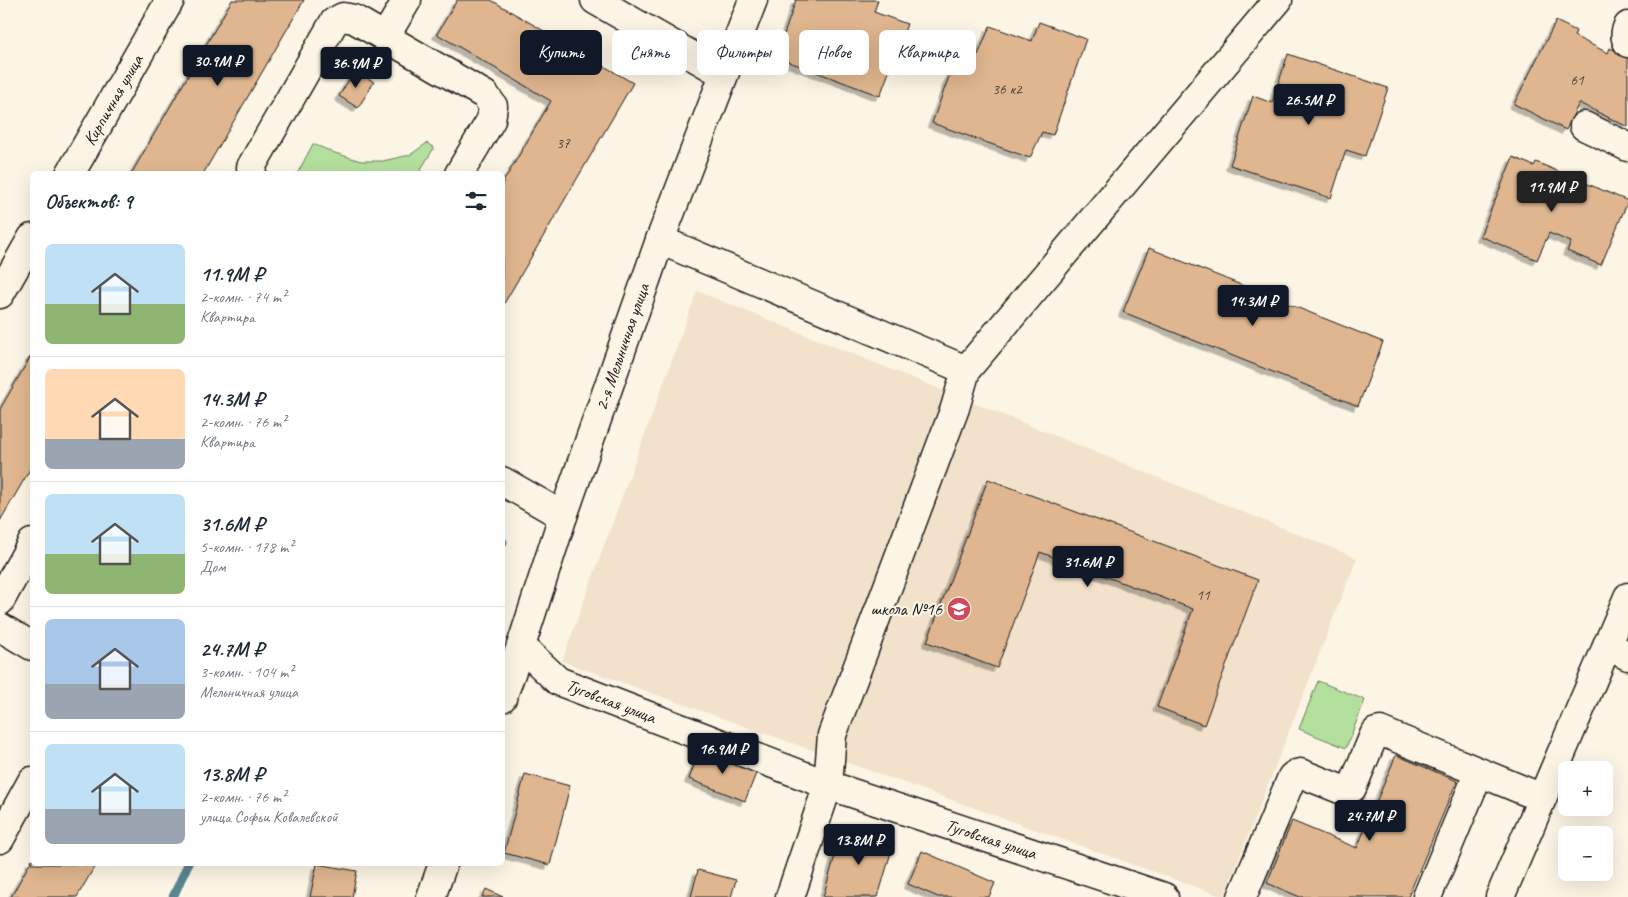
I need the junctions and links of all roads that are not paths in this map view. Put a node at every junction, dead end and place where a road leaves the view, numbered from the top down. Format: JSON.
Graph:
{"nodes":[{"id":1,"x":170,"y":0,"type":"edge"},
{"id":2,"x":407,"y":0,"type":"edge"},
{"id":3,"x":595,"y":0,"type":"edge"},
{"id":4,"x":753,"y":0,"type":"edge"},
{"id":5,"x":1278,"y":0,"type":"edge"},
{"id":6,"x":1628,"y":26,"type":"edge"},
{"id":7,"x":741,"y":30,"type":"edge"},
{"id":8,"x":385,"y":37,"type":"junction"},
{"id":9,"x":1628,"y":43,"type":"edge"},
{"id":10,"x":697,"y":59,"type":"edge"},
{"id":11,"x":724,"y":75,"type":"edge"},
{"id":12,"x":1584,"y":126,"type":"dead end"},
{"id":13,"x":1628,"y":147,"type":"edge"},
{"id":14,"x":72,"y":171,"type":"edge"},
{"id":15,"x":252,"y":171,"type":"edge"},
{"id":16,"x":461,"y":171,"type":"edge"},
{"id":17,"x":660,"y":240,"type":"junction"},
{"id":18,"x":30,"y":242,"type":"edge"},
{"id":19,"x":0,"y":294,"type":"edge"},
{"id":20,"x":966,"y":370,"type":"junction"},
{"id":21,"x":505,"y":483,"type":"edge"},
{"id":22,"x":563,"y":516,"type":"junction"},
{"id":23,"x":30,"y":547,"type":"edge"},
{"id":24,"x":1628,"y":597,"type":"edge"},
{"id":25,"x":0,"y":601,"type":"edge"},
{"id":26,"x":0,"y":627,"type":"edge"},
{"id":27,"x":30,"y":645,"type":"edge"},
{"id":28,"x":521,"y":646,"type":"junction"},
{"id":29,"x":1617,"y":650,"type":"edge"},
{"id":30,"x":505,"y":690,"type":"edge"},
{"id":31,"x":1479,"y":772,"type":"junction"},
{"id":32,"x":30,"y":785,"type":"edge"},
{"id":33,"x":828,"y":785,"type":"junction"},
{"id":34,"x":1542,"y":798,"type":"junction"},
{"id":35,"x":0,"y":839,"type":"edge"},
{"id":36,"x":442,"y":866,"type":"edge"},
{"id":37,"x":431,"y":897,"type":"edge"},
{"id":38,"x":790,"y":897,"type":"edge"},
{"id":39,"x":1164,"y":897,"type":"edge"},
{"id":40,"x":1242,"y":897,"type":"edge"},
{"id":41,"x":1426,"y":897,"type":"edge"},
{"id":42,"x":1500,"y":897,"type":"edge"}],
"edges":[{"from":1,"to":14,"type":"street","name":"Кирпичная улица"},
{"from":2,"to":8,"type":"street"},
{"from":3,"to":10,"type":"street"},
{"from":4,"to":7,"type":"street","name":"2-я Мельничная улица"},
{"from":5,"to":20,"type":"street"},
{"from":6,"to":9,"type":"street"},
{"from":8,"to":15,"type":"street"},
{"from":8,"to":16,"type":"street"},
{"from":11,"to":17,"type":"street","name":"2-я Мельничная улица"},
{"from":12,"to":13,"type":"street"},
{"from":17,"to":20,"type":"street"},
{"from":17,"to":22,"type":"street","name":"2-я Мельничная улица"},
{"from":18,"to":19,"type":"street"},
{"from":20,"to":33,"type":"street"},
{"from":21,"to":22,"type":"street"},
{"from":22,"to":28,"type":"street","name":"2-я Мельничная улица"},
{"from":23,"to":25,"type":"street"},
{"from":24,"to":29,"type":"street"},
{"from":26,"to":27,"type":"street"},
{"from":28,"to":30,"type":"street","name":"2-я Мельничная улица"},
{"from":28,"to":33,"type":"street","name":"Туговская улица"},
{"from":29,"to":34,"type":"street"},
{"from":31,"to":34,"type":"street"},
{"from":31,"to":40,"type":"street"},
{"from":31,"to":41,"type":"street"},
{"from":32,"to":35,"type":"street"},
{"from":33,"to":38,"type":"street"},
{"from":33,"to":39,"type":"street","name":"Туговская улица"},
{"from":34,"to":42,"type":"street"},
{"from":36,"to":37,"type":"street"}]}
